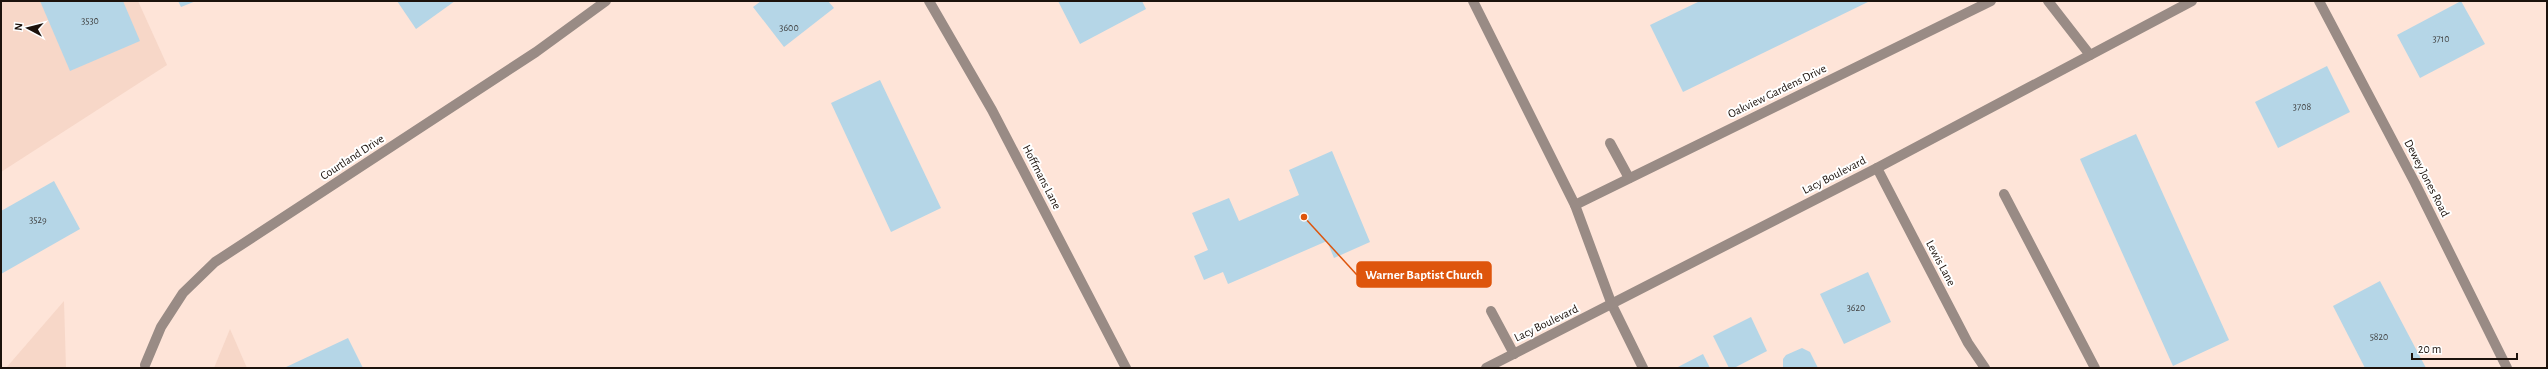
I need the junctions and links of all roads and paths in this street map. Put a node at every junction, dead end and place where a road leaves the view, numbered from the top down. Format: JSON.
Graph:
{"nodes":[{"id":1,"x":606,"y":1,"type":"edge"},
{"id":2,"x":929,"y":1,"type":"edge"},
{"id":3,"x":1474,"y":1,"type":"edge"},
{"id":4,"x":1991,"y":1,"type":"edge"},
{"id":5,"x":2048,"y":1,"type":"edge"},
{"id":6,"x":2192,"y":1,"type":"edge"},
{"id":7,"x":2319,"y":1,"type":"edge"},
{"id":8,"x":2090,"y":55,"type":"junction"},
{"id":9,"x":1610,"y":143,"type":"dead end"},
{"id":10,"x":1877,"y":168,"type":"junction"},
{"id":11,"x":1628,"y":178,"type":"junction"},
{"id":12,"x":2004,"y":194,"type":"dead end"},
{"id":13,"x":1575,"y":205,"type":"junction"},
{"id":14,"x":1612,"y":305,"type":"junction"},
{"id":15,"x":1491,"y":311,"type":"dead end"},
{"id":16,"x":1514,"y":354,"type":"junction"},
{"id":17,"x":145,"y":365,"type":"dead end"},
{"id":18,"x":1126,"y":368,"type":"edge"},
{"id":19,"x":1486,"y":368,"type":"edge"},
{"id":20,"x":1643,"y":368,"type":"edge"},
{"id":21,"x":1985,"y":368,"type":"edge"},
{"id":22,"x":2095,"y":368,"type":"edge"},
{"id":23,"x":2507,"y":368,"type":"edge"}],
"edges":[{"from":1,"to":17,"type":"street","name":"Courtland Drive"},
{"from":2,"to":18,"type":"street","name":"Hoffmans Lane"},
{"from":3,"to":13,"type":"street"},
{"from":4,"to":11,"type":"street","name":"Oakview Gardens Drive"},
{"from":5,"to":8,"type":"street"},
{"from":6,"to":8,"type":"street","name":"Lacy Boulevard"},
{"from":7,"to":23,"type":"street","name":"Dewey Jones Road"},
{"from":8,"to":10,"type":"street","name":"Lacy Boulevard"},
{"from":9,"to":11,"type":"street"},
{"from":10,"to":14,"type":"street","name":"Lacy Boulevard"},
{"from":10,"to":21,"type":"street","name":"Lewis Lane"},
{"from":11,"to":13,"type":"street","name":"Oakview Gardens Drive"},
{"from":12,"to":22,"type":"street"},
{"from":13,"to":14,"type":"street"},
{"from":14,"to":16,"type":"street","name":"Lacy Boulevard"},
{"from":14,"to":20,"type":"street"},
{"from":15,"to":16,"type":"street"},
{"from":16,"to":19,"type":"street","name":"Lacy Boulevard"}]}
